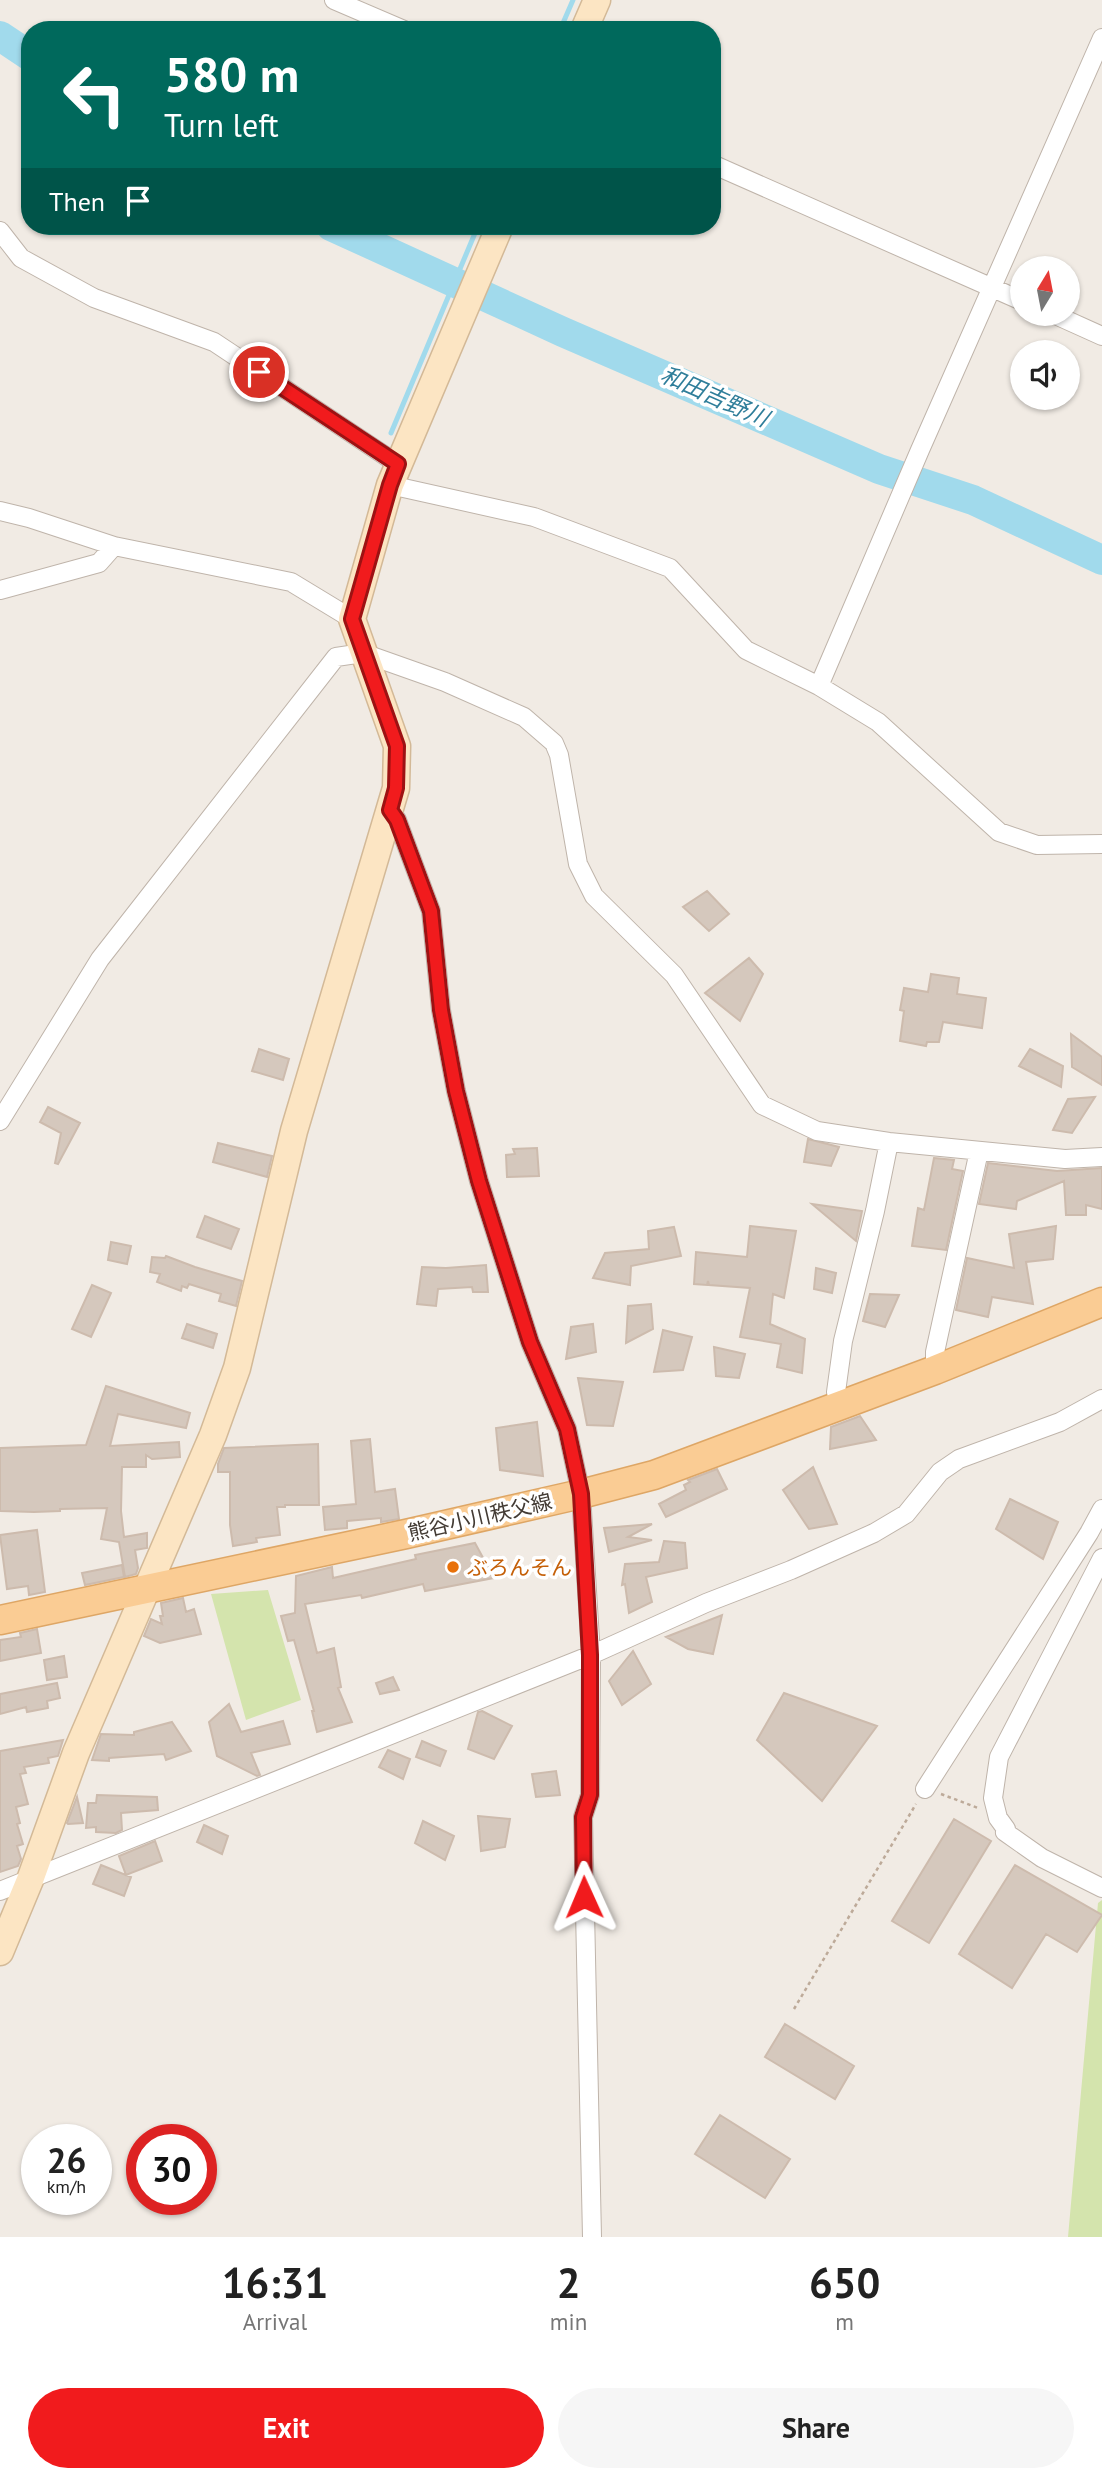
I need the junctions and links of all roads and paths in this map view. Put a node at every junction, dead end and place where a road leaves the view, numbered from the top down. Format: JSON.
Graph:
{"nodes":[{"id":1,"x":334,"y":0,"type":"edge"},
{"id":2,"x":597,"y":0,"type":"edge"},
{"id":3,"x":383,"y":21,"type":"edge"},
{"id":4,"x":588,"y":21,"type":"edge"},
{"id":5,"x":1102,"y":38,"type":"edge"},
{"id":6,"x":721,"y":168,"type":"edge"},
{"id":7,"x":0,"y":231,"type":"edge"},
{"id":8,"x":496,"y":235,"type":"edge"},
{"id":9,"x":992,"y":287,"type":"junction"},
{"id":10,"x":1010,"y":295,"type":"edge"},
{"id":11,"x":1080,"y":326,"type":"edge"},
{"id":12,"x":1102,"y":336,"type":"edge"},
{"id":13,"x":394,"y":475,"type":"junction"},
{"id":14,"x":0,"y":511,"type":"edge"},
{"id":15,"x":114,"y":546,"type":"junction"},
{"id":16,"x":0,"y":590,"type":"edge"},
{"id":17,"x":352,"y":619,"type":"junction"},
{"id":18,"x":363,"y":653,"type":"junction"},
{"id":19,"x":819,"y":685,"type":"junction"},
{"id":20,"x":390,"y":810,"type":"junction"},
{"id":21,"x":1102,"y":844,"type":"edge"},
{"id":22,"x":0,"y":1121,"type":"edge"},
{"id":23,"x":888,"y":1142,"type":"junction"},
{"id":24,"x":979,"y":1151,"type":"junction"},
{"id":25,"x":1102,"y":1157,"type":"edge"},
{"id":26,"x":1102,"y":1302,"type":"edge"},
{"id":27,"x":935,"y":1370,"type":"junction"},
{"id":28,"x":1102,"y":1399,"type":"edge"},
{"id":29,"x":840,"y":1406,"type":"junction"},
{"id":30,"x":581,"y":1494,"type":"junction"},
{"id":31,"x":1102,"y":1508,"type":"edge"},
{"id":32,"x":1102,"y":1558,"type":"edge"},
{"id":33,"x":146,"y":1590,"type":"junction"},
{"id":34,"x":0,"y":1620,"type":"edge"},
{"id":35,"x":590,"y":1655,"type":"junction"},
{"id":36,"x":925,"y":1789,"type":"junction"},
{"id":37,"x":998,"y":1818,"type":"junction"},
{"id":38,"x":30,"y":1880,"type":"junction"},
{"id":39,"x":1102,"y":1888,"type":"edge"},
{"id":40,"x":0,"y":1891,"type":"edge"},
{"id":41,"x":0,"y":1952,"type":"edge"},
{"id":42,"x":794,"y":2009,"type":"dead end"},
{"id":43,"x":592,"y":2237,"type":"edge"}],
"edges":[{"from":1,"to":3,"type":"street"},
{"from":2,"to":4,"type":"street"},
{"from":5,"to":9,"type":"street"},
{"from":6,"to":9,"type":"street"},
{"from":7,"to":13,"type":"street"},
{"from":8,"to":13,"type":"street"},
{"from":9,"to":10,"type":"street"},
{"from":9,"to":19,"type":"street"},
{"from":11,"to":12,"type":"street"},
{"from":13,"to":17,"type":"street"},
{"from":13,"to":19,"type":"street"},
{"from":14,"to":15,"type":"street"},
{"from":15,"to":16,"type":"street"},
{"from":15,"to":17,"type":"street"},
{"from":17,"to":18,"type":"street"},
{"from":18,"to":20,"type":"street"},
{"from":18,"to":22,"type":"street"},
{"from":18,"to":23,"type":"street"},
{"from":19,"to":21,"type":"street"},
{"from":20,"to":30,"type":"street"},
{"from":20,"to":33,"type":"street"},
{"from":23,"to":24,"type":"street"},
{"from":23,"to":29,"type":"street"},
{"from":24,"to":25,"type":"street"},
{"from":24,"to":27,"type":"street"},
{"from":26,"to":27,"type":"main road","name":"熊谷小川秩父線"},
{"from":27,"to":29,"type":"main road","name":"熊谷小川秩父線"},
{"from":28,"to":35,"type":"street"},
{"from":29,"to":30,"type":"main road","name":"熊谷小川秩父線"},
{"from":30,"to":33,"type":"main road","name":"熊谷小川秩父線"},
{"from":30,"to":35,"type":"street"},
{"from":31,"to":36,"type":"street"},
{"from":32,"to":37,"type":"street"},
{"from":33,"to":34,"type":"main road","name":"熊谷小川秩父線"},
{"from":33,"to":38,"type":"street"},
{"from":35,"to":38,"type":"street"},
{"from":35,"to":43,"type":"street"},
{"from":36,"to":37,"type":"path"},
{"from":36,"to":42,"type":"path"},
{"from":37,"to":39,"type":"street"},
{"from":38,"to":40,"type":"street"},
{"from":38,"to":41,"type":"street"}]}
